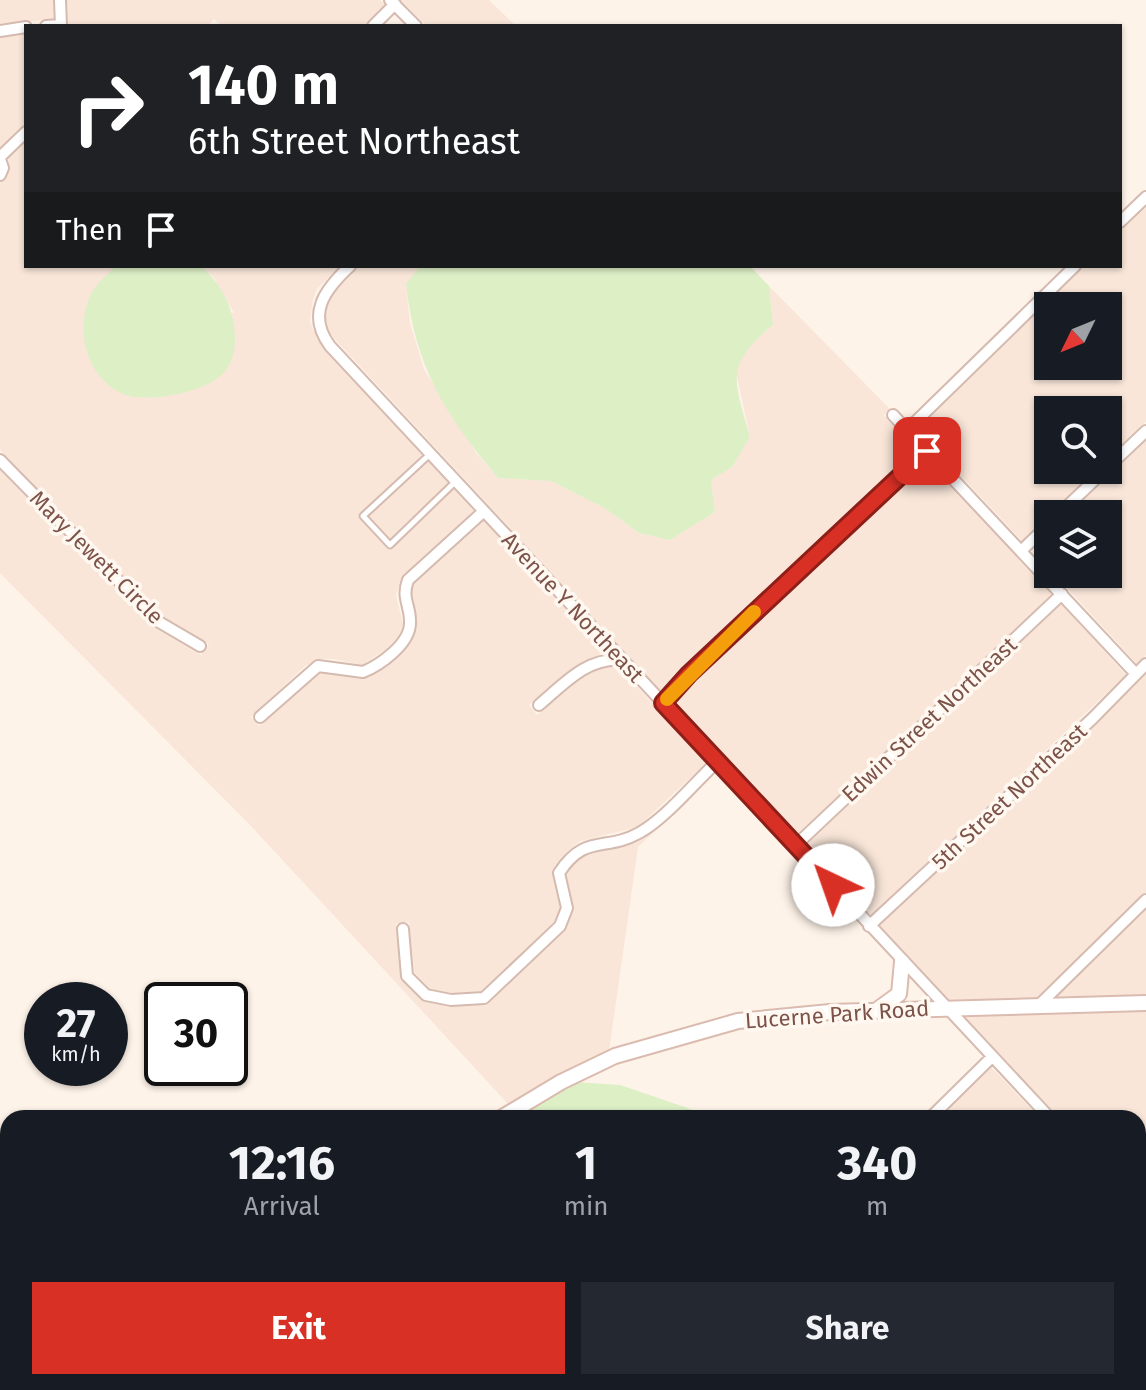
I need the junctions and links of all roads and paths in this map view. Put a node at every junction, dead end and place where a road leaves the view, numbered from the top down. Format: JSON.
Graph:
{"nodes":[{"id":1,"x":60,"y":0,"type":"edge"},
{"id":2,"x":392,"y":2,"type":"edge"},
{"id":3,"x":61,"y":24,"type":"edge"},
{"id":4,"x":375,"y":24,"type":"edge"},
{"id":5,"x":414,"y":24,"type":"edge"},
{"id":6,"x":24,"y":27,"type":"edge"},
{"id":7,"x":0,"y":31,"type":"edge"},
{"id":8,"x":24,"y":134,"type":"edge"},
{"id":9,"x":0,"y":158,"type":"edge"},
{"id":10,"x":0,"y":175,"type":"edge"},
{"id":11,"x":1146,"y":197,"type":"edge"},
{"id":12,"x":1122,"y":220,"type":"edge"},
{"id":13,"x":348,"y":268,"type":"edge"},
{"id":14,"x":1073,"y":268,"type":"edge"},
{"id":15,"x":893,"y":415,"type":"dead end"},
{"id":16,"x":907,"y":430,"type":"junction"},
{"id":17,"x":1146,"y":431,"type":"edge"},
{"id":18,"x":927,"y":451,"type":"junction"},
{"id":19,"x":430,"y":454,"type":"junction"},
{"id":20,"x":1122,"y":454,"type":"edge"},
{"id":21,"x":0,"y":460,"type":"edge"},
{"id":22,"x":456,"y":482,"type":"junction"},
{"id":23,"x":1091,"y":484,"type":"edge"},
{"id":24,"x":1074,"y":500,"type":"edge"},
{"id":25,"x":484,"y":511,"type":"junction"},
{"id":26,"x":1034,"y":538,"type":"edge"},
{"id":27,"x":1022,"y":550,"type":"junction"},
{"id":28,"x":1062,"y":594,"type":"junction"},
{"id":29,"x":200,"y":646,"type":"dead end"},
{"id":30,"x":622,"y":660,"type":"junction"},
{"id":31,"x":1146,"y":664,"type":"edge"},
{"id":32,"x":1136,"y":674,"type":"junction"},
{"id":33,"x":663,"y":703,"type":"junction"},
{"id":34,"x":539,"y":705,"type":"dead end"},
{"id":35,"x":260,"y":717,"type":"dead end"},
{"id":36,"x":717,"y":762,"type":"junction"},
{"id":37,"x":796,"y":845,"type":"junction"},
{"id":38,"x":1146,"y":900,"type":"edge"},
{"id":39,"x":869,"y":926,"type":"junction"},
{"id":40,"x":403,"y":929,"type":"dead end"},
{"id":41,"x":902,"y":962,"type":"junction"},
{"id":42,"x":1146,"y":1003,"type":"edge"},
{"id":43,"x":1039,"y":1005,"type":"junction"},
{"id":44,"x":945,"y":1007,"type":"junction"},
{"id":45,"x":877,"y":1010,"type":"junction"},
{"id":46,"x":992,"y":1057,"type":"junction"},
{"id":47,"x":514,"y":1110,"type":"edge"},
{"id":48,"x":938,"y":1110,"type":"edge"},
{"id":49,"x":1042,"y":1110,"type":"edge"}],
"edges":[{"from":1,"to":3,"type":"street"},
{"from":2,"to":4,"type":"street"},
{"from":2,"to":5,"type":"street"},
{"from":6,"to":7,"type":"street"},
{"from":8,"to":9,"type":"street"},
{"from":9,"to":10,"type":"street"},
{"from":11,"to":12,"type":"street"},
{"from":13,"to":19,"type":"street","name":"Avenue Y Northeast"},
{"from":14,"to":16,"type":"street"},
{"from":15,"to":16,"type":"street"},
{"from":16,"to":18,"type":"street"},
{"from":17,"to":20,"type":"street"},
{"from":18,"to":27,"type":"street"},
{"from":18,"to":33,"type":"street"},
{"from":19,"to":22,"type":"street","name":"Avenue Y Northeast"},
{"from":19,"to":22,"type":"lane"},
{"from":21,"to":29,"type":"street","name":"Mary Jewett Circle"},
{"from":22,"to":25,"type":"street","name":"Avenue Y Northeast"},
{"from":23,"to":24,"type":"street"},
{"from":25,"to":30,"type":"street","name":"Avenue Y Northeast"},
{"from":25,"to":35,"type":"street"},
{"from":26,"to":27,"type":"street"},
{"from":27,"to":28,"type":"street"},
{"from":28,"to":32,"type":"street"},
{"from":28,"to":37,"type":"street","name":"Edwin Street Northeast"},
{"from":30,"to":33,"type":"street","name":"Avenue Y Northeast"},
{"from":30,"to":34,"type":"street"},
{"from":31,"to":32,"type":"street","name":"5th Street Northeast"},
{"from":32,"to":39,"type":"street","name":"5th Street Northeast"},
{"from":33,"to":36,"type":"street","name":"Avenue Y Northeast"},
{"from":36,"to":37,"type":"street","name":"Avenue Y Northeast"},
{"from":36,"to":40,"type":"street"},
{"from":37,"to":39,"type":"street","name":"Avenue Y Northeast"},
{"from":38,"to":43,"type":"street"},
{"from":39,"to":41,"type":"street","name":"Avenue Y Northeast"},
{"from":41,"to":44,"type":"street","name":"Avenue Y Northeast"},
{"from":41,"to":45,"type":"main road"},
{"from":42,"to":43,"type":"main road","name":"Lucerne Park Road"},
{"from":43,"to":44,"type":"main road","name":"Lucerne Park Road"},
{"from":44,"to":45,"type":"main road","name":"Lucerne Park Road"},
{"from":44,"to":46,"type":"street","name":"Avenue Y Northeast"},
{"from":45,"to":47,"type":"main road","name":"Lucerne Park Road"},
{"from":46,"to":48,"type":"street"},
{"from":46,"to":49,"type":"street","name":"Avenue Y Northeast"}]}
